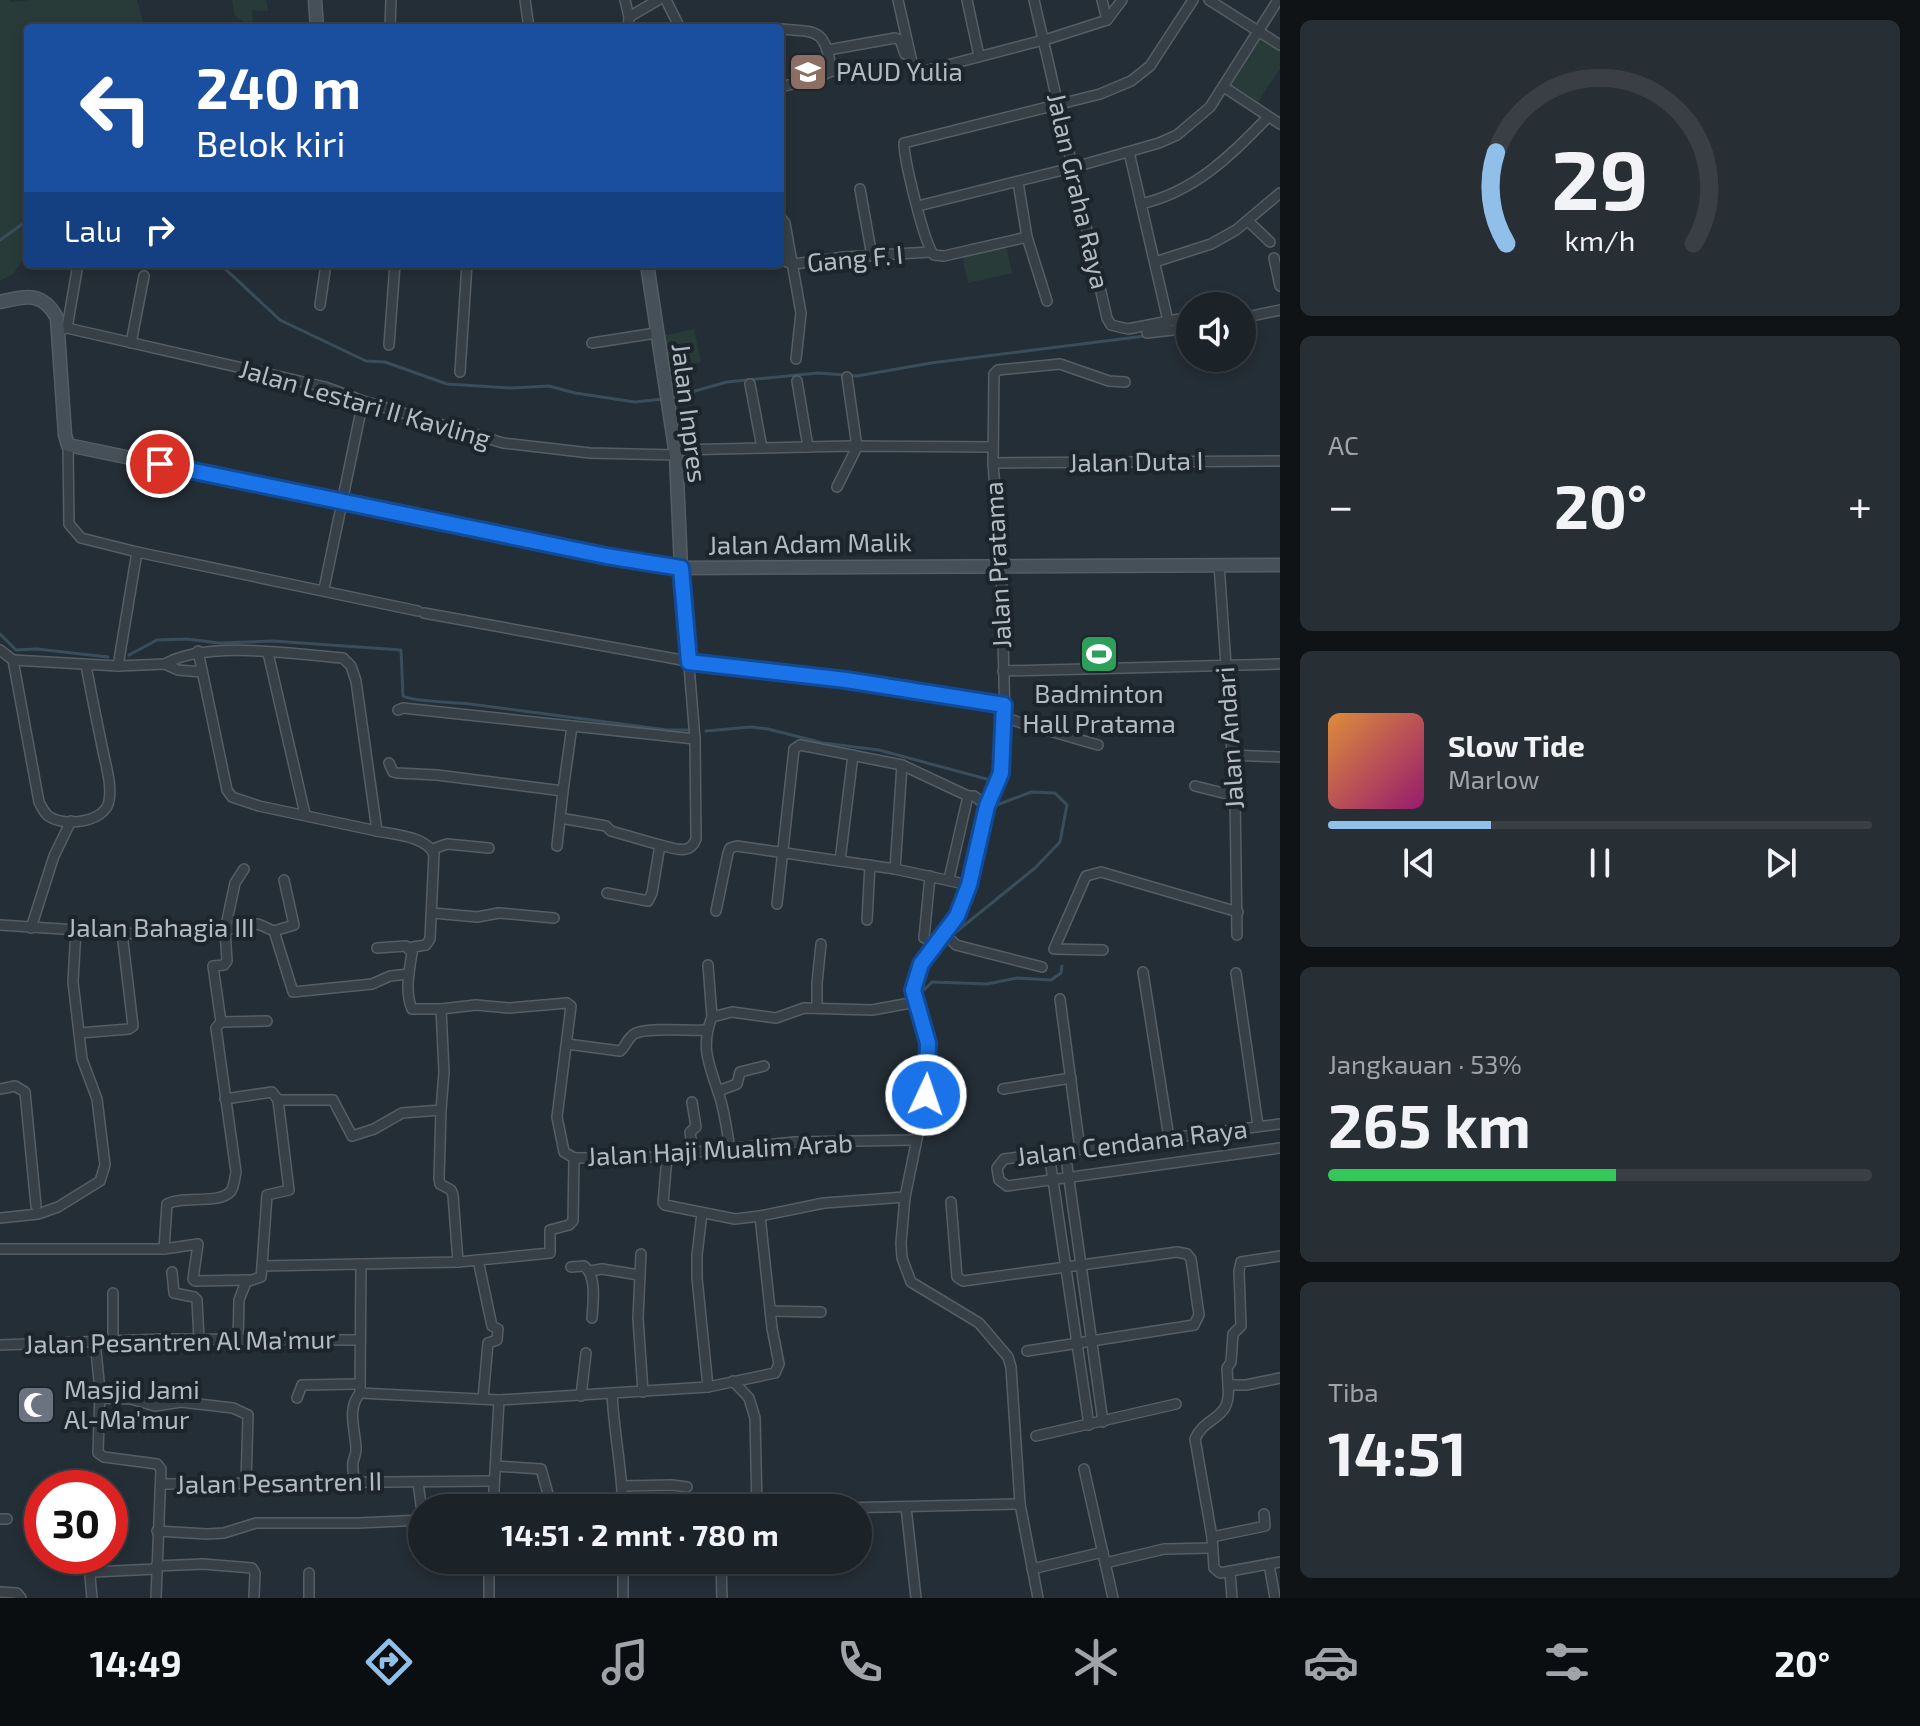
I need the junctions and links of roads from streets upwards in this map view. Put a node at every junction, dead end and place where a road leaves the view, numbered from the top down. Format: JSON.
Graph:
{"nodes":[{"id":1,"x":315,"y":0,"type":"edge"},
{"id":2,"x":391,"y":0,"type":"edge"},
{"id":3,"x":525,"y":0,"type":"edge"},
{"id":4,"x":625,"y":0,"type":"edge"},
{"id":5,"x":658,"y":0,"type":"edge"},
{"id":6,"x":666,"y":0,"type":"edge"},
{"id":7,"x":898,"y":0,"type":"edge"},
{"id":8,"x":967,"y":0,"type":"edge"},
{"id":9,"x":1034,"y":0,"type":"edge"},
{"id":10,"x":1102,"y":0,"type":"edge"},
{"id":11,"x":1122,"y":0,"type":"edge"},
{"id":12,"x":1193,"y":0,"type":"edge"},
{"id":13,"x":1209,"y":0,"type":"edge"},
{"id":14,"x":1278,"y":0,"type":"edge"},
{"id":15,"x":1107,"y":20,"type":"junction"},
{"id":16,"x":628,"y":23,"type":"edge"},
{"id":17,"x":317,"y":24,"type":"edge"},
{"id":18,"x":390,"y":24,"type":"edge"},
{"id":19,"x":528,"y":24,"type":"edge"},
{"id":20,"x":678,"y":24,"type":"edge"},
{"id":21,"x":784,"y":29,"type":"edge"},
{"id":22,"x":1259,"y":32,"type":"junction"},
{"id":23,"x":1044,"y":40,"type":"junction"},
{"id":24,"x":1280,"y":45,"type":"edge"},
{"id":25,"x":828,"y":50,"type":"junction"},
{"id":26,"x":979,"y":56,"type":"junction"},
{"id":27,"x":913,"y":69,"type":"junction"},
{"id":28,"x":832,"y":71,"type":"junction"},
{"id":29,"x":875,"y":71,"type":"dead end"},
{"id":30,"x":784,"y":86,"type":"edge"},
{"id":31,"x":1224,"y":87,"type":"junction"},
{"id":32,"x":1059,"y":105,"type":"junction"},
{"id":33,"x":1268,"y":117,"type":"junction"},
{"id":34,"x":1280,"y":124,"type":"edge"},
{"id":35,"x":1129,"y":152,"type":"junction"},
{"id":36,"x":1075,"y":167,"type":"junction"},
{"id":37,"x":1018,"y":182,"type":"junction"},
{"id":38,"x":860,"y":189,"type":"dead end"},
{"id":39,"x":1280,"y":193,"type":"edge"},
{"id":40,"x":1141,"y":204,"type":"junction"},
{"id":41,"x":918,"y":206,"type":"junction"},
{"id":42,"x":1248,"y":221,"type":"junction"},
{"id":43,"x":784,"y":222,"type":"edge"},
{"id":44,"x":1027,"y":237,"type":"junction"},
{"id":45,"x":1270,"y":242,"type":"dead end"},
{"id":46,"x":930,"y":252,"type":"junction"},
{"id":47,"x":872,"y":256,"type":"junction"},
{"id":48,"x":1274,"y":258,"type":"dead end"},
{"id":49,"x":784,"y":261,"type":"edge"},
{"id":50,"x":1155,"y":262,"type":"junction"},
{"id":51,"x":794,"y":264,"type":"junction"},
{"id":52,"x":77,"y":268,"type":"edge"},
{"id":53,"x":325,"y":268,"type":"edge"},
{"id":54,"x":395,"y":268,"type":"edge"},
{"id":55,"x":467,"y":268,"type":"edge"},
{"id":56,"x":648,"y":268,"type":"edge"},
{"id":57,"x":144,"y":276,"type":"dead end"},
{"id":58,"x":1280,"y":286,"type":"edge"},
{"id":59,"x":1047,"y":301,"type":"dead end"},
{"id":60,"x":0,"y":302,"type":"edge"},
{"id":61,"x":320,"y":305,"type":"dead end"},
{"id":62,"x":1280,"y":310,"type":"edge"},
{"id":63,"x":1256,"y":315,"type":"edge"},
{"id":64,"x":1176,"y":320,"type":"edge"},
{"id":65,"x":1168,"y":321,"type":"junction"},
{"id":66,"x":63,"y":329,"type":"junction"},
{"id":67,"x":1176,"y":330,"type":"edge"},
{"id":68,"x":656,"y":333,"type":"junction"},
{"id":69,"x":1147,"y":333,"type":"dead end"},
{"id":70,"x":131,"y":343,"type":"junction"},
{"id":71,"x":592,"y":343,"type":"dead end"},
{"id":72,"x":389,"y":345,"type":"dead end"},
{"id":73,"x":796,"y":359,"type":"dead end"},
{"id":74,"x":993,"y":359,"type":"dead end"},
{"id":75,"x":998,"y":370,"type":"junction"},
{"id":76,"x":460,"y":372,"type":"dead end"},
{"id":77,"x":847,"y":377,"type":"dead end"},
{"id":78,"x":797,"y":381,"type":"dead end"},
{"id":79,"x":1125,"y":382,"type":"dead end"},
{"id":80,"x":750,"y":384,"type":"dead end"},
{"id":81,"x":363,"y":401,"type":"junction"},
{"id":82,"x":68,"y":445,"type":"junction"},
{"id":83,"x":808,"y":447,"type":"junction"},
{"id":84,"x":857,"y":447,"type":"junction"},
{"id":85,"x":993,"y":447,"type":"junction"},
{"id":86,"x":762,"y":448,"type":"junction"},
{"id":87,"x":675,"y":453,"type":"junction"},
{"id":88,"x":1280,"y":461,"type":"edge"},
{"id":89,"x":993,"y":463,"type":"junction"},
{"id":90,"x":837,"y":487,"type":"dead end"},
{"id":91,"x":344,"y":501,"type":"junction"},
{"id":92,"x":137,"y":552,"type":"junction"},
{"id":93,"x":1001,"y":564,"type":"junction"},
{"id":94,"x":1219,"y":564,"type":"junction"},
{"id":95,"x":1280,"y":565,"type":"edge"},
{"id":96,"x":681,"y":568,"type":"junction"},
{"id":97,"x":324,"y":589,"type":"junction"},
{"id":98,"x":0,"y":650,"type":"edge"},
{"id":99,"x":198,"y":651,"type":"junction"},
{"id":100,"x":268,"y":653,"type":"junction"},
{"id":101,"x":13,"y":660,"type":"junction"},
{"id":102,"x":689,"y":662,"type":"junction"},
{"id":103,"x":165,"y":664,"type":"junction"},
{"id":104,"x":1226,"y":664,"type":"junction"},
{"id":105,"x":1280,"y":664,"type":"edge"},
{"id":106,"x":86,"y":665,"type":"junction"},
{"id":107,"x":118,"y":666,"type":"junction"},
{"id":108,"x":1003,"y":671,"type":"junction"},
{"id":109,"x":202,"y":672,"type":"junction"},
{"id":110,"x":1004,"y":705,"type":"junction"},
{"id":111,"x":398,"y":710,"type":"dead end"},
{"id":112,"x":1005,"y":718,"type":"junction"},
{"id":113,"x":572,"y":726,"type":"junction"},
{"id":114,"x":695,"y":739,"type":"junction"},
{"id":115,"x":1098,"y":745,"type":"dead end"},
{"id":116,"x":853,"y":755,"type":"junction"},
{"id":117,"x":1232,"y":755,"type":"junction"},
{"id":118,"x":1280,"y":757,"type":"edge"},
{"id":119,"x":389,"y":763,"type":"dead end"},
{"id":120,"x":902,"y":765,"type":"junction"},
{"id":121,"x":1195,"y":786,"type":"dead end"},
{"id":122,"x":563,"y":791,"type":"junction"},
{"id":123,"x":968,"y":796,"type":"junction"},
{"id":124,"x":1235,"y":796,"type":"junction"},
{"id":125,"x":987,"y":806,"type":"junction"},
{"id":126,"x":305,"y":814,"type":"junction"},
{"id":127,"x":560,"y":818,"type":"junction"},
{"id":128,"x":71,"y":821,"type":"junction"},
{"id":129,"x":377,"y":831,"type":"junction"},
{"id":130,"x":660,"y":845,"type":"junction"},
{"id":131,"x":557,"y":846,"type":"dead end"},
{"id":132,"x":489,"y":848,"type":"dead end"},
{"id":133,"x":433,"y":849,"type":"junction"},
{"id":134,"x":783,"y":854,"type":"junction"},
{"id":135,"x":840,"y":861,"type":"junction"},
{"id":136,"x":870,"y":865,"type":"junction"},
{"id":137,"x":244,"y":869,"type":"dead end"},
{"id":138,"x":895,"y":869,"type":"junction"},
{"id":139,"x":930,"y":876,"type":"junction"},
{"id":140,"x":949,"y":879,"type":"junction"},
{"id":141,"x":284,"y":880,"type":"dead end"},
{"id":142,"x":969,"y":885,"type":"junction"},
{"id":143,"x":607,"y":893,"type":"dead end"},
{"id":144,"x":777,"y":904,"type":"dead end"},
{"id":145,"x":716,"y":911,"type":"dead end"},
{"id":146,"x":1238,"y":912,"type":"junction"},
{"id":147,"x":433,"y":913,"type":"junction"},
{"id":148,"x":554,"y":918,"type":"dead end"},
{"id":149,"x":867,"y":920,"type":"dead end"},
{"id":150,"x":0,"y":925,"type":"edge"},
{"id":151,"x":31,"y":928,"type":"junction"},
{"id":152,"x":76,"y":929,"type":"junction"},
{"id":153,"x":225,"y":930,"type":"junction"},
{"id":154,"x":274,"y":931,"type":"junction"},
{"id":155,"x":943,"y":932,"type":"junction"},
{"id":156,"x":122,"y":933,"type":"junction"},
{"id":157,"x":1237,"y":935,"type":"dead end"},
{"id":158,"x":924,"y":938,"type":"dead end"},
{"id":159,"x":821,"y":944,"type":"dead end"},
{"id":160,"x":377,"y":948,"type":"dead end"},
{"id":161,"x":1103,"y":950,"type":"dead end"},
{"id":162,"x":412,"y":953,"type":"junction"},
{"id":163,"x":708,"y":965,"type":"dead end"},
{"id":164,"x":1042,"y":967,"type":"dead end"},
{"id":165,"x":1143,"y":972,"type":"dead end"},
{"id":166,"x":1236,"y":973,"type":"dead end"},
{"id":167,"x":409,"y":974,"type":"junction"},
{"id":168,"x":1060,"y":999,"type":"dead end"},
{"id":169,"x":916,"y":1002,"type":"junction"},
{"id":170,"x":817,"y":1008,"type":"junction"},
{"id":171,"x":441,"y":1009,"type":"junction"},
{"id":172,"x":712,"y":1017,"type":"junction"},
{"id":173,"x":267,"y":1021,"type":"dead end"},
{"id":174,"x":221,"y":1022,"type":"junction"},
{"id":175,"x":707,"y":1030,"type":"junction"},
{"id":176,"x":79,"y":1033,"type":"junction"},
{"id":177,"x":567,"y":1044,"type":"junction"},
{"id":178,"x":764,"y":1066,"type":"dead end"},
{"id":179,"x":1071,"y":1078,"type":"junction"},
{"id":180,"x":0,"y":1089,"type":"edge"},
{"id":181,"x":1003,"y":1089,"type":"dead end"},
{"id":182,"x":718,"y":1091,"type":"junction"},
{"id":183,"x":225,"y":1099,"type":"junction"},
{"id":184,"x":278,"y":1100,"type":"junction"},
{"id":185,"x":692,"y":1102,"type":"dead end"},
{"id":186,"x":441,"y":1110,"type":"junction"},
{"id":187,"x":1280,"y":1124,"type":"edge"},
{"id":188,"x":1258,"y":1126,"type":"junction"},
{"id":189,"x":1169,"y":1138,"type":"junction"},
{"id":190,"x":915,"y":1140,"type":"junction"},
{"id":191,"x":1280,"y":1148,"type":"edge"},
{"id":192,"x":730,"y":1149,"type":"junction"},
{"id":193,"x":1080,"y":1149,"type":"junction"},
{"id":194,"x":1065,"y":1151,"type":"junction"},
{"id":195,"x":693,"y":1152,"type":"junction"},
{"id":196,"x":1049,"y":1153,"type":"junction"},
{"id":197,"x":667,"y":1157,"type":"junction"},
{"id":198,"x":574,"y":1158,"type":"junction"},
{"id":199,"x":1069,"y":1179,"type":"junction"},
{"id":200,"x":1053,"y":1181,"type":"junction"},
{"id":201,"x":905,"y":1197,"type":"junction"},
{"id":202,"x":951,"y":1202,"type":"dead end"},
{"id":203,"x":36,"y":1206,"type":"dead end"},
{"id":204,"x":702,"y":1213,"type":"junction"},
{"id":205,"x":760,"y":1216,"type":"junction"},
{"id":206,"x":0,"y":1218,"type":"edge"},
{"id":207,"x":0,"y":1249,"type":"edge"},
{"id":208,"x":164,"y":1249,"type":"junction"},
{"id":209,"x":641,"y":1254,"type":"dead end"},
{"id":210,"x":1280,"y":1256,"type":"edge"},
{"id":211,"x":478,"y":1260,"type":"junction"},
{"id":212,"x":458,"y":1262,"type":"junction"},
{"id":213,"x":357,"y":1264,"type":"junction"},
{"id":214,"x":262,"y":1266,"type":"junction"},
{"id":215,"x":1081,"y":1266,"type":"junction"},
{"id":216,"x":571,"y":1267,"type":"dead end"},
{"id":217,"x":1066,"y":1268,"type":"junction"},
{"id":218,"x":590,"y":1271,"type":"junction"},
{"id":219,"x":172,"y":1272,"type":"dead end"},
{"id":220,"x":639,"y":1275,"type":"junction"},
{"id":221,"x":249,"y":1280,"type":"junction"},
{"id":222,"x":113,"y":1293,"type":"dead end"},
{"id":223,"x":770,"y":1311,"type":"junction"},
{"id":224,"x":821,"y":1312,"type":"dead end"},
{"id":225,"x":592,"y":1318,"type":"dead end"},
{"id":226,"x":199,"y":1340,"type":"junction"},
{"id":227,"x":360,"y":1340,"type":"junction"},
{"id":228,"x":95,"y":1341,"type":"junction"},
{"id":229,"x":113,"y":1341,"type":"junction"},
{"id":230,"x":238,"y":1342,"type":"junction"},
{"id":231,"x":1092,"y":1342,"type":"junction"},
{"id":232,"x":1077,"y":1344,"type":"junction"},
{"id":233,"x":0,"y":1345,"type":"edge"},
{"id":234,"x":1027,"y":1351,"type":"dead end"},
{"id":235,"x":586,"y":1353,"type":"dead end"},
{"id":236,"x":1280,"y":1378,"type":"edge"},
{"id":237,"x":733,"y":1381,"type":"junction"},
{"id":238,"x":1228,"y":1385,"type":"junction"},
{"id":239,"x":708,"y":1387,"type":"junction"},
{"id":240,"x":360,"y":1389,"type":"junction"},
{"id":241,"x":643,"y":1392,"type":"junction"},
{"id":242,"x":612,"y":1394,"type":"junction"},
{"id":243,"x":581,"y":1396,"type":"junction"},
{"id":244,"x":100,"y":1398,"type":"junction"},
{"id":245,"x":297,"y":1398,"type":"dead end"},
{"id":246,"x":483,"y":1399,"type":"junction"},
{"id":247,"x":499,"y":1400,"type":"junction"},
{"id":248,"x":1176,"y":1404,"type":"dead end"},
{"id":249,"x":1103,"y":1422,"type":"junction"},
{"id":250,"x":1089,"y":1425,"type":"junction"},
{"id":251,"x":1036,"y":1436,"type":"dead end"},
{"id":252,"x":496,"y":1466,"type":"junction"},
{"id":253,"x":1084,"y":1469,"type":"dead end"},
{"id":254,"x":354,"y":1481,"type":"junction"},
{"id":255,"x":492,"y":1481,"type":"junction"},
{"id":256,"x":418,"y":1482,"type":"junction"},
{"id":257,"x":161,"y":1484,"type":"junction"},
{"id":258,"x":246,"y":1484,"type":"junction"},
{"id":259,"x":622,"y":1486,"type":"junction"},
{"id":260,"x":687,"y":1487,"type":"dead end"},
{"id":261,"x":420,"y":1494,"type":"edge"},
{"id":262,"x":492,"y":1494,"type":"edge"},
{"id":263,"x":548,"y":1494,"type":"edge"},
{"id":264,"x":622,"y":1494,"type":"edge"},
{"id":265,"x":757,"y":1494,"type":"edge"},
{"id":266,"x":1020,"y":1504,"type":"junction"},
{"id":267,"x":906,"y":1507,"type":"junction"},
{"id":268,"x":872,"y":1508,"type":"edge"},
{"id":269,"x":1264,"y":1514,"type":"dead end"},
{"id":270,"x":408,"y":1521,"type":"edge"},
{"id":271,"x":157,"y":1531,"type":"junction"},
{"id":272,"x":1212,"y":1537,"type":"junction"},
{"id":273,"x":1211,"y":1548,"type":"junction"},
{"id":274,"x":1104,"y":1558,"type":"junction"},
{"id":275,"x":1280,"y":1562,"type":"edge"},
{"id":276,"x":1269,"y":1564,"type":"junction"},
{"id":277,"x":156,"y":1568,"type":"junction"},
{"id":278,"x":1032,"y":1569,"type":"junction"},
{"id":279,"x":1230,"y":1572,"type":"junction"},
{"id":280,"x":309,"y":1573,"type":"dead end"},
{"id":281,"x":489,"y":1574,"type":"edge"},
{"id":282,"x":623,"y":1574,"type":"edge"},
{"id":283,"x":721,"y":1574,"type":"edge"},
{"id":284,"x":0,"y":1592,"type":"edge"},
{"id":285,"x":254,"y":1596,"type":"dead end"},
{"id":286,"x":21,"y":1598,"type":"edge"},
{"id":287,"x":92,"y":1598,"type":"edge"},
{"id":288,"x":156,"y":1598,"type":"edge"},
{"id":289,"x":309,"y":1598,"type":"edge"},
{"id":290,"x":489,"y":1598,"type":"edge"},
{"id":291,"x":623,"y":1598,"type":"edge"},
{"id":292,"x":722,"y":1598,"type":"edge"},
{"id":293,"x":916,"y":1598,"type":"edge"},
{"id":294,"x":1038,"y":1598,"type":"edge"},
{"id":295,"x":1113,"y":1598,"type":"edge"},
{"id":296,"x":1232,"y":1598,"type":"edge"},
{"id":297,"x":1275,"y":1598,"type":"edge"}],
"edges":[{"from":1,"to":17,"type":"street"},
{"from":2,"to":18,"type":"street"},
{"from":3,"to":19,"type":"street"},
{"from":4,"to":16,"type":"street"},
{"from":5,"to":16,"type":"street"},
{"from":6,"to":20,"type":"street"},
{"from":7,"to":27,"type":"street"},
{"from":8,"to":26,"type":"street"},
{"from":9,"to":23,"type":"street","name":"Jalan Graha Raya"},
{"from":10,"to":15,"type":"street"},
{"from":11,"to":15,"type":"street"},
{"from":12,"to":32,"type":"street"},
{"from":13,"to":22,"type":"street"},
{"from":14,"to":22,"type":"street"},
{"from":15,"to":23,"type":"street"},
{"from":21,"to":25,"type":"street"},
{"from":22,"to":24,"type":"street"},
{"from":22,"to":31,"type":"street"},
{"from":23,"to":26,"type":"street"},
{"from":23,"to":32,"type":"street","name":"Jalan Graha Raya"},
{"from":25,"to":27,"type":"street"},
{"from":25,"to":28,"type":"street"},
{"from":26,"to":27,"type":"street"},
{"from":28,"to":29,"type":"street"},
{"from":28,"to":30,"type":"street"},
{"from":31,"to":33,"type":"street"},
{"from":31,"to":35,"type":"street"},
{"from":32,"to":36,"type":"street","name":"Jalan Graha Raya"},
{"from":32,"to":41,"type":"street"},
{"from":33,"to":34,"type":"street"},
{"from":33,"to":40,"type":"street"},
{"from":35,"to":36,"type":"street"},
{"from":35,"to":40,"type":"street"},
{"from":36,"to":37,"type":"street"},
{"from":36,"to":65,"type":"street","name":"Jalan Graha Raya"},
{"from":37,"to":41,"type":"street"},
{"from":37,"to":44,"type":"street"},
{"from":38,"to":47,"type":"street"},
{"from":39,"to":42,"type":"street"},
{"from":40,"to":50,"type":"street"},
{"from":41,"to":46,"type":"street"},
{"from":42,"to":45,"type":"street"},
{"from":42,"to":50,"type":"street"},
{"from":43,"to":51,"type":"street"},
{"from":44,"to":46,"type":"street","name":"Gang F. I"},
{"from":44,"to":59,"type":"street"},
{"from":46,"to":47,"type":"street","name":"Gang F. I"},
{"from":47,"to":51,"type":"street","name":"Gang F. I"},
{"from":48,"to":58,"type":"street"},
{"from":49,"to":51,"type":"street","name":"Gang F. I"},
{"from":50,"to":65,"type":"street"},
{"from":51,"to":73,"type":"street"},
{"from":52,"to":66,"type":"street"},
{"from":53,"to":61,"type":"street"},
{"from":54,"to":72,"type":"street"},
{"from":55,"to":76,"type":"street"},
{"from":56,"to":68,"type":"street","name":"Jalan Inpres"},
{"from":57,"to":70,"type":"street"},
{"from":60,"to":66,"type":"street"},
{"from":62,"to":63,"type":"street"},
{"from":64,"to":65,"type":"street"},
{"from":66,"to":70,"type":"street","name":"Jalan Lestari II Kavling"},
{"from":66,"to":82,"type":"street"},
{"from":67,"to":69,"type":"street"},
{"from":68,"to":71,"type":"street"},
{"from":68,"to":87,"type":"street","name":"Jalan Inpres"},
{"from":70,"to":81,"type":"street","name":"Jalan Lestari II Kavling"},
{"from":74,"to":75,"type":"street"},
{"from":75,"to":79,"type":"street"},
{"from":75,"to":85,"type":"street","name":"Jalan Pratama"},
{"from":77,"to":84,"type":"street"},
{"from":78,"to":83,"type":"street"},
{"from":80,"to":86,"type":"street"},
{"from":81,"to":87,"type":"street","name":"Jalan Lestari II Kavling"},
{"from":81,"to":91,"type":"street"},
{"from":82,"to":91,"type":"street","name":"Jalan Adam Malik"},
{"from":82,"to":92,"type":"street"},
{"from":83,"to":84,"type":"street","name":"Jalan Lestari II Kavling"},
{"from":83,"to":86,"type":"street","name":"Jalan Lestari II Kavling"},
{"from":84,"to":85,"type":"street","name":"Jalan Lestari II Kavling"},
{"from":84,"to":90,"type":"street"},
{"from":85,"to":89,"type":"street","name":"Jalan Pratama"},
{"from":86,"to":87,"type":"street","name":"Jalan Lestari II Kavling"},
{"from":87,"to":96,"type":"street","name":"Jalan Inpres"},
{"from":88,"to":89,"type":"street","name":"Jalan Duta I"},
{"from":89,"to":93,"type":"street","name":"Jalan Pratama"},
{"from":91,"to":96,"type":"street","name":"Jalan Adam Malik"},
{"from":91,"to":97,"type":"street"},
{"from":92,"to":97,"type":"street"},
{"from":92,"to":107,"type":"street"},
{"from":93,"to":94,"type":"street","name":"Jalan Adam Malik"},
{"from":93,"to":96,"type":"street","name":"Jalan Adam Malik"},
{"from":93,"to":108,"type":"street","name":"Jalan Pratama"},
{"from":94,"to":95,"type":"street","name":"Jalan Adam Malik"},
{"from":94,"to":104,"type":"street","name":"Jalan Andari"},
{"from":96,"to":102,"type":"street"},
{"from":97,"to":102,"type":"street"},
{"from":98,"to":101,"type":"street"},
{"from":99,"to":100,"type":"street"},
{"from":99,"to":103,"type":"street"},
{"from":99,"to":109,"type":"street"},
{"from":100,"to":126,"type":"street"},
{"from":100,"to":129,"type":"street"},
{"from":101,"to":106,"type":"street"},
{"from":101,"to":128,"type":"street"},
{"from":102,"to":110,"type":"street"},
{"from":102,"to":114,"type":"street"},
{"from":103,"to":107,"type":"street"},
{"from":103,"to":109,"type":"street"},
{"from":104,"to":105,"type":"street"},
{"from":104,"to":108,"type":"street"},
{"from":104,"to":117,"type":"street","name":"Jalan Andari"},
{"from":106,"to":107,"type":"street"},
{"from":106,"to":128,"type":"street"},
{"from":108,"to":110,"type":"street","name":"Jalan Pratama"},
{"from":109,"to":126,"type":"street"},
{"from":110,"to":112,"type":"street","name":"Jalan Pratama"},
{"from":111,"to":113,"type":"street"},
{"from":112,"to":115,"type":"street"},
{"from":112,"to":125,"type":"street","name":"Jalan Pratama"},
{"from":113,"to":114,"type":"street"},
{"from":113,"to":122,"type":"street"},
{"from":114,"to":130,"type":"street"},
{"from":116,"to":120,"type":"street"},
{"from":116,"to":134,"type":"street"},
{"from":116,"to":135,"type":"street"},
{"from":117,"to":118,"type":"street"},
{"from":117,"to":124,"type":"street","name":"Jalan Andari"},
{"from":119,"to":122,"type":"street"},
{"from":120,"to":123,"type":"street"},
{"from":120,"to":138,"type":"street"},
{"from":121,"to":124,"type":"street"},
{"from":122,"to":127,"type":"street"},
{"from":123,"to":125,"type":"street"},
{"from":123,"to":140,"type":"street"},
{"from":124,"to":146,"type":"street","name":"Jalan Andari"},
{"from":125,"to":142,"type":"street","name":"Jalan Pratama"},
{"from":126,"to":129,"type":"street"},
{"from":127,"to":130,"type":"street"},
{"from":127,"to":131,"type":"street"},
{"from":128,"to":151,"type":"street"},
{"from":129,"to":133,"type":"street"},
{"from":130,"to":143,"type":"street"},
{"from":132,"to":133,"type":"street"},
{"from":133,"to":147,"type":"street"},
{"from":134,"to":135,"type":"street"},
{"from":134,"to":144,"type":"street"},
{"from":134,"to":145,"type":"street"},
{"from":135,"to":136,"type":"street"},
{"from":136,"to":138,"type":"street"},
{"from":136,"to":149,"type":"street"},
{"from":137,"to":153,"type":"street"},
{"from":138,"to":139,"type":"street"},
{"from":139,"to":140,"type":"street"},
{"from":139,"to":158,"type":"street"},
{"from":140,"to":142,"type":"street"},
{"from":141,"to":154,"type":"street"},
{"from":142,"to":155,"type":"street","name":"Jalan Pratama"},
{"from":146,"to":157,"type":"street","name":"Jalan Andari"},
{"from":146,"to":161,"type":"street"},
{"from":147,"to":148,"type":"street"},
{"from":147,"to":162,"type":"street"},
{"from":150,"to":151,"type":"street","name":"Jalan Bahagia III"},
{"from":151,"to":152,"type":"street","name":"Jalan Bahagia III"},
{"from":152,"to":156,"type":"street","name":"Jalan Bahagia III"},
{"from":152,"to":176,"type":"street"},
{"from":153,"to":154,"type":"street","name":"Jalan Bahagia III"},
{"from":153,"to":156,"type":"street","name":"Jalan Bahagia III"},
{"from":153,"to":174,"type":"street"},
{"from":154,"to":167,"type":"street"},
{"from":155,"to":164,"type":"street"},
{"from":155,"to":169,"type":"street","name":"Jalan Pratama"},
{"from":156,"to":176,"type":"street"},
{"from":159,"to":170,"type":"street"},
{"from":160,"to":162,"type":"street"},
{"from":162,"to":167,"type":"street"},
{"from":163,"to":172,"type":"street"},
{"from":165,"to":189,"type":"street"},
{"from":166,"to":188,"type":"street"},
{"from":167,"to":171,"type":"street"},
{"from":168,"to":179,"type":"street"},
{"from":169,"to":170,"type":"street"},
{"from":169,"to":190,"type":"street","name":"Jalan Pratama"},
{"from":170,"to":172,"type":"street"},
{"from":171,"to":177,"type":"street"},
{"from":171,"to":186,"type":"street"},
{"from":172,"to":175,"type":"street"},
{"from":173,"to":174,"type":"street"},
{"from":174,"to":183,"type":"street"},
{"from":175,"to":177,"type":"street"},
{"from":175,"to":182,"type":"street"},
{"from":176,"to":206,"type":"street"},
{"from":177,"to":198,"type":"street"},
{"from":178,"to":182,"type":"street"},
{"from":179,"to":181,"type":"street"},
{"from":179,"to":193,"type":"street"},
{"from":180,"to":203,"type":"street"},
{"from":182,"to":192,"type":"street"},
{"from":183,"to":184,"type":"street"},
{"from":183,"to":208,"type":"street"},
{"from":184,"to":186,"type":"street"},
{"from":184,"to":214,"type":"street"},
{"from":185,"to":195,"type":"street"},
{"from":186,"to":212,"type":"street"},
{"from":187,"to":188,"type":"street","name":"Jalan Cendana Raya"},
{"from":188,"to":189,"type":"street","name":"Jalan Cendana Raya"},
{"from":189,"to":193,"type":"street","name":"Jalan Cendana Raya"},
{"from":190,"to":192,"type":"street","name":"Jalan Haji Mualim Arab"},
{"from":190,"to":201,"type":"street","name":"Jalan Pratama"},
{"from":191,"to":199,"type":"street","name":"Jalan Cendana Raya"},
{"from":192,"to":195,"type":"street","name":"Jalan Haji Mualim Arab"},
{"from":193,"to":194,"type":"street","name":"Jalan Cendana Raya"},
{"from":194,"to":196,"type":"street","name":"Jalan Cendana Raya"},
{"from":194,"to":199,"type":"street"},
{"from":195,"to":197,"type":"street","name":"Jalan Haji Mualim Arab"},
{"from":196,"to":200,"type":"street"},
{"from":196,"to":200,"type":"street","name":"Jalan Cendana Raya"},
{"from":197,"to":198,"type":"street","name":"Jalan Haji Mualim Arab"},
{"from":197,"to":204,"type":"street"},
{"from":198,"to":211,"type":"street"},
{"from":199,"to":200,"type":"street","name":"Jalan Cendana Raya"},
{"from":199,"to":215,"type":"street"},
{"from":200,"to":217,"type":"street"},
{"from":201,"to":205,"type":"street"},
{"from":201,"to":266,"type":"street","name":"Jalan Pratama"},
{"from":202,"to":217,"type":"street"},
{"from":204,"to":205,"type":"street"},
{"from":204,"to":239,"type":"street"},
{"from":205,"to":223,"type":"street"},
{"from":207,"to":208,"type":"street"},
{"from":208,"to":221,"type":"street"},
{"from":209,"to":220,"type":"street"},
{"from":210,"to":238,"type":"street"},
{"from":211,"to":212,"type":"street"},
{"from":211,"to":246,"type":"street"},
{"from":212,"to":213,"type":"street"},
{"from":213,"to":214,"type":"street"},
{"from":213,"to":227,"type":"street"},
{"from":214,"to":221,"type":"street"},
{"from":215,"to":217,"type":"street"},
{"from":215,"to":231,"type":"street"},
{"from":215,"to":231,"type":"street"},
{"from":216,"to":218,"type":"street"},
{"from":217,"to":232,"type":"street"},
{"from":218,"to":220,"type":"street"},
{"from":218,"to":225,"type":"street"},
{"from":219,"to":226,"type":"street"},
{"from":220,"to":241,"type":"street"},
{"from":221,"to":230,"type":"street"},
{"from":222,"to":229,"type":"street"},
{"from":223,"to":224,"type":"street"},
{"from":223,"to":237,"type":"street"},
{"from":226,"to":229,"type":"street","name":"Jalan Pesantren Al Ma'mur"},
{"from":226,"to":230,"type":"street","name":"Jalan Pesantren Al Ma'mur"},
{"from":227,"to":230,"type":"street","name":"Jalan Pesantren Al Ma'mur"},
{"from":227,"to":240,"type":"street"},
{"from":228,"to":229,"type":"street","name":"Jalan Pesantren Al Ma'mur"},
{"from":228,"to":233,"type":"street","name":"Jalan Pesantren Al Ma'mur"},
{"from":228,"to":244,"type":"street"},
{"from":231,"to":232,"type":"street"},
{"from":231,"to":249,"type":"street"},
{"from":232,"to":234,"type":"street"},
{"from":232,"to":250,"type":"street"},
{"from":235,"to":243,"type":"street"},
{"from":236,"to":238,"type":"street"},
{"from":237,"to":239,"type":"street"},
{"from":237,"to":265,"type":"street"},
{"from":238,"to":272,"type":"street"},
{"from":239,"to":241,"type":"street"},
{"from":240,"to":245,"type":"street"},
{"from":240,"to":246,"type":"street"},
{"from":240,"to":254,"type":"street"},
{"from":241,"to":242,"type":"street"},
{"from":242,"to":243,"type":"street"},
{"from":242,"to":259,"type":"street"},
{"from":243,"to":247,"type":"street"},
{"from":244,"to":257,"type":"street"},
{"from":244,"to":258,"type":"street"},
{"from":246,"to":247,"type":"street"},
{"from":247,"to":252,"type":"street"},
{"from":248,"to":249,"type":"street"},
{"from":249,"to":250,"type":"street"},
{"from":250,"to":251,"type":"street"},
{"from":252,"to":255,"type":"street"},
{"from":252,"to":263,"type":"street"},
{"from":253,"to":274,"type":"street"},
{"from":254,"to":256,"type":"street","name":"Jalan Pesantren II"},
{"from":254,"to":258,"type":"street","name":"Jalan Pesantren II"},
{"from":255,"to":256,"type":"street","name":"Jalan Pesantren II"},
{"from":255,"to":262,"type":"street"},
{"from":256,"to":261,"type":"street"},
{"from":257,"to":258,"type":"street","name":"Jalan Pesantren II"},
{"from":257,"to":271,"type":"street"},
{"from":259,"to":260,"type":"street"},
{"from":259,"to":264,"type":"street"},
{"from":266,"to":267,"type":"street"},
{"from":266,"to":278,"type":"street","name":"Jalan Pratama"},
{"from":267,"to":268,"type":"street"},
{"from":267,"to":293,"type":"street"},
{"from":269,"to":272,"type":"street"},
{"from":270,"to":271,"type":"street"},
{"from":271,"to":277,"type":"street"},
{"from":272,"to":273,"type":"street"},
{"from":273,"to":274,"type":"street"},
{"from":273,"to":279,"type":"street"},
{"from":274,"to":278,"type":"street"},
{"from":274,"to":295,"type":"street"},
{"from":275,"to":276,"type":"street"},
{"from":276,"to":279,"type":"street"},
{"from":276,"to":297,"type":"street"},
{"from":277,"to":285,"type":"street"},
{"from":277,"to":287,"type":"street"},
{"from":277,"to":288,"type":"street"},
{"from":278,"to":294,"type":"street","name":"Jalan Pratama"},
{"from":279,"to":296,"type":"street"},
{"from":280,"to":289,"type":"street"},
{"from":281,"to":290,"type":"street"},
{"from":282,"to":291,"type":"street"},
{"from":283,"to":292,"type":"street"},
{"from":284,"to":286,"type":"street"}]}
